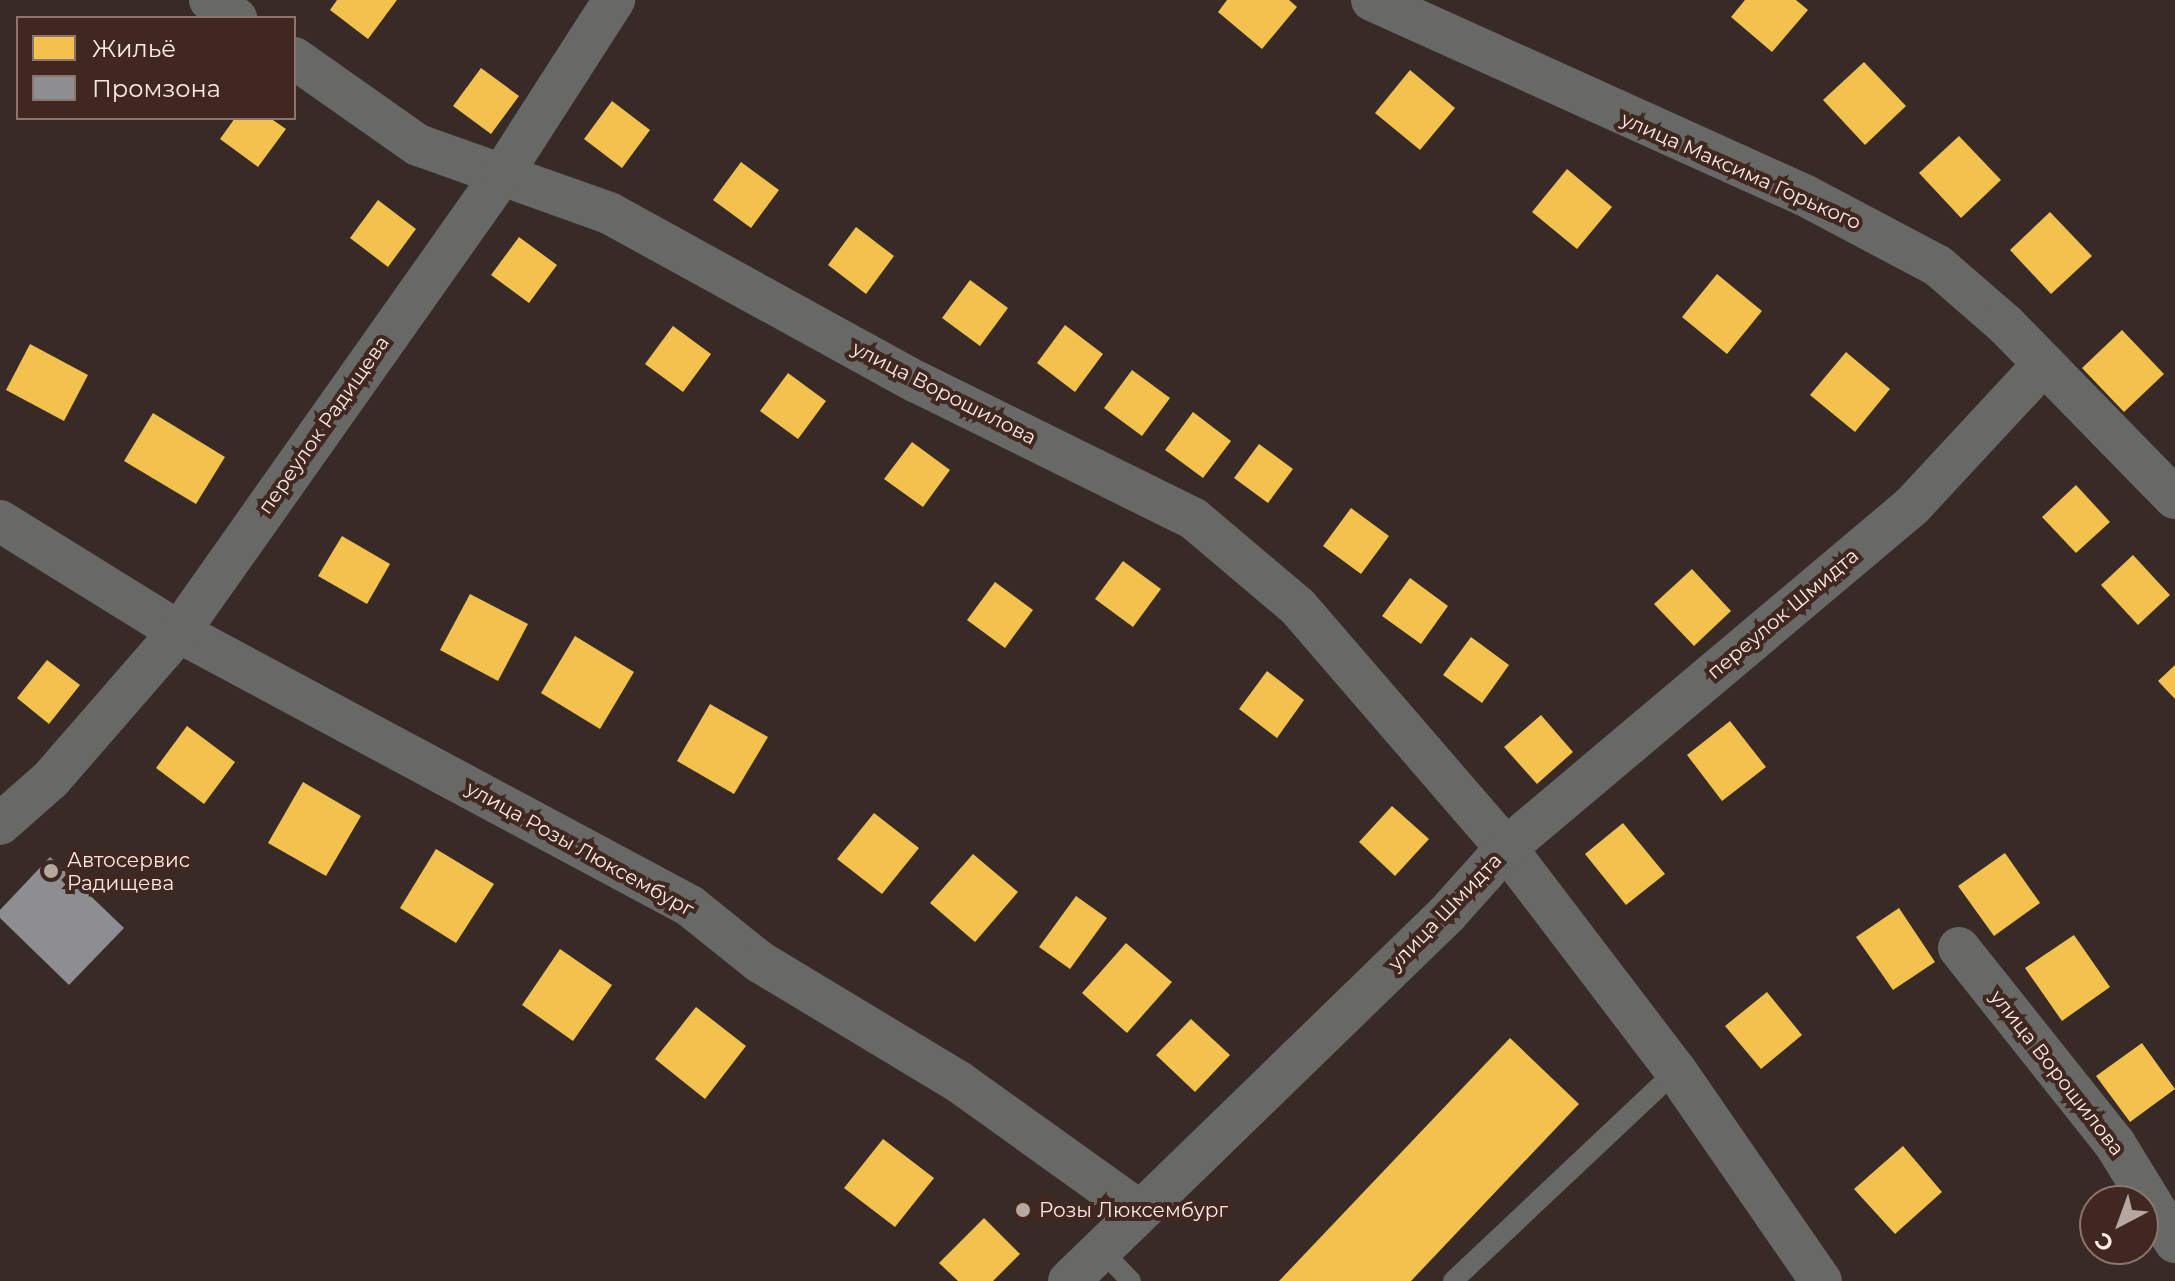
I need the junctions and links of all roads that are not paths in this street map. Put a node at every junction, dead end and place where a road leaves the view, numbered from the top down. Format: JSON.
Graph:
{"nodes":[{"id":1,"x":210,"y":0,"type":"edge"},
{"id":2,"x":614,"y":0,"type":"edge"},
{"id":3,"x":1372,"y":0,"type":"edge"},
{"id":4,"x":233,"y":16,"type":"edge"},
{"id":5,"x":296,"y":59,"type":"edge"},
{"id":6,"x":503,"y":173,"type":"junction"},
{"id":7,"x":2044,"y":364,"type":"junction"},
{"id":8,"x":2175,"y":498,"type":"edge"},
{"id":9,"x":0,"y":521,"type":"edge"},
{"id":10,"x":179,"y":632,"type":"junction"},
{"id":11,"x":0,"y":824,"type":"edge"},
{"id":12,"x":1506,"y":848,"type":"junction"},
{"id":13,"x":1959,"y":948,"type":"dead end"},
{"id":14,"x":1676,"y":1071,"type":"junction"},
{"id":15,"x":1138,"y":1210,"type":"junction"},
{"id":16,"x":2175,"y":1242,"type":"edge"},
{"id":17,"x":1101,"y":1250,"type":"junction"},
{"id":18,"x":1069,"y":1281,"type":"edge"},
{"id":19,"x":1131,"y":1281,"type":"edge"},
{"id":20,"x":1453,"y":1281,"type":"edge"},
{"id":21,"x":1821,"y":1281,"type":"edge"}],
"edges":[{"from":1,"to":4,"type":"street"},
{"from":2,"to":6,"type":"street","name":"переулок Радищева"},
{"from":3,"to":7,"type":"street","name":"улица Максима Горького"},
{"from":5,"to":6,"type":"street","name":"улица Ворошилова"},
{"from":6,"to":10,"type":"street","name":"переулок Радищева"},
{"from":6,"to":12,"type":"street","name":"улица Ворошилова"},
{"from":7,"to":8,"type":"street","name":"улица Максима Горького"},
{"from":7,"to":12,"type":"street","name":"переулок Шмидта"},
{"from":9,"to":10,"type":"street","name":"улица Розы Люксембург"},
{"from":10,"to":11,"type":"street","name":"переулок Радищева"},
{"from":10,"to":15,"type":"street","name":"улица Розы Люксембург"},
{"from":12,"to":14,"type":"street","name":"улица Шмидта"},
{"from":12,"to":15,"type":"street","name":"улица Шмидта"},
{"from":13,"to":16,"type":"street","name":"улица Ворошилова"},
{"from":14,"to":20,"type":"lane"},
{"from":14,"to":21,"type":"street","name":"улица Шмидта"},
{"from":15,"to":17,"type":"street","name":"улица Шмидта"},
{"from":17,"to":18,"type":"street","name":"улица Шмидта"},
{"from":17,"to":19,"type":"lane"}]}
